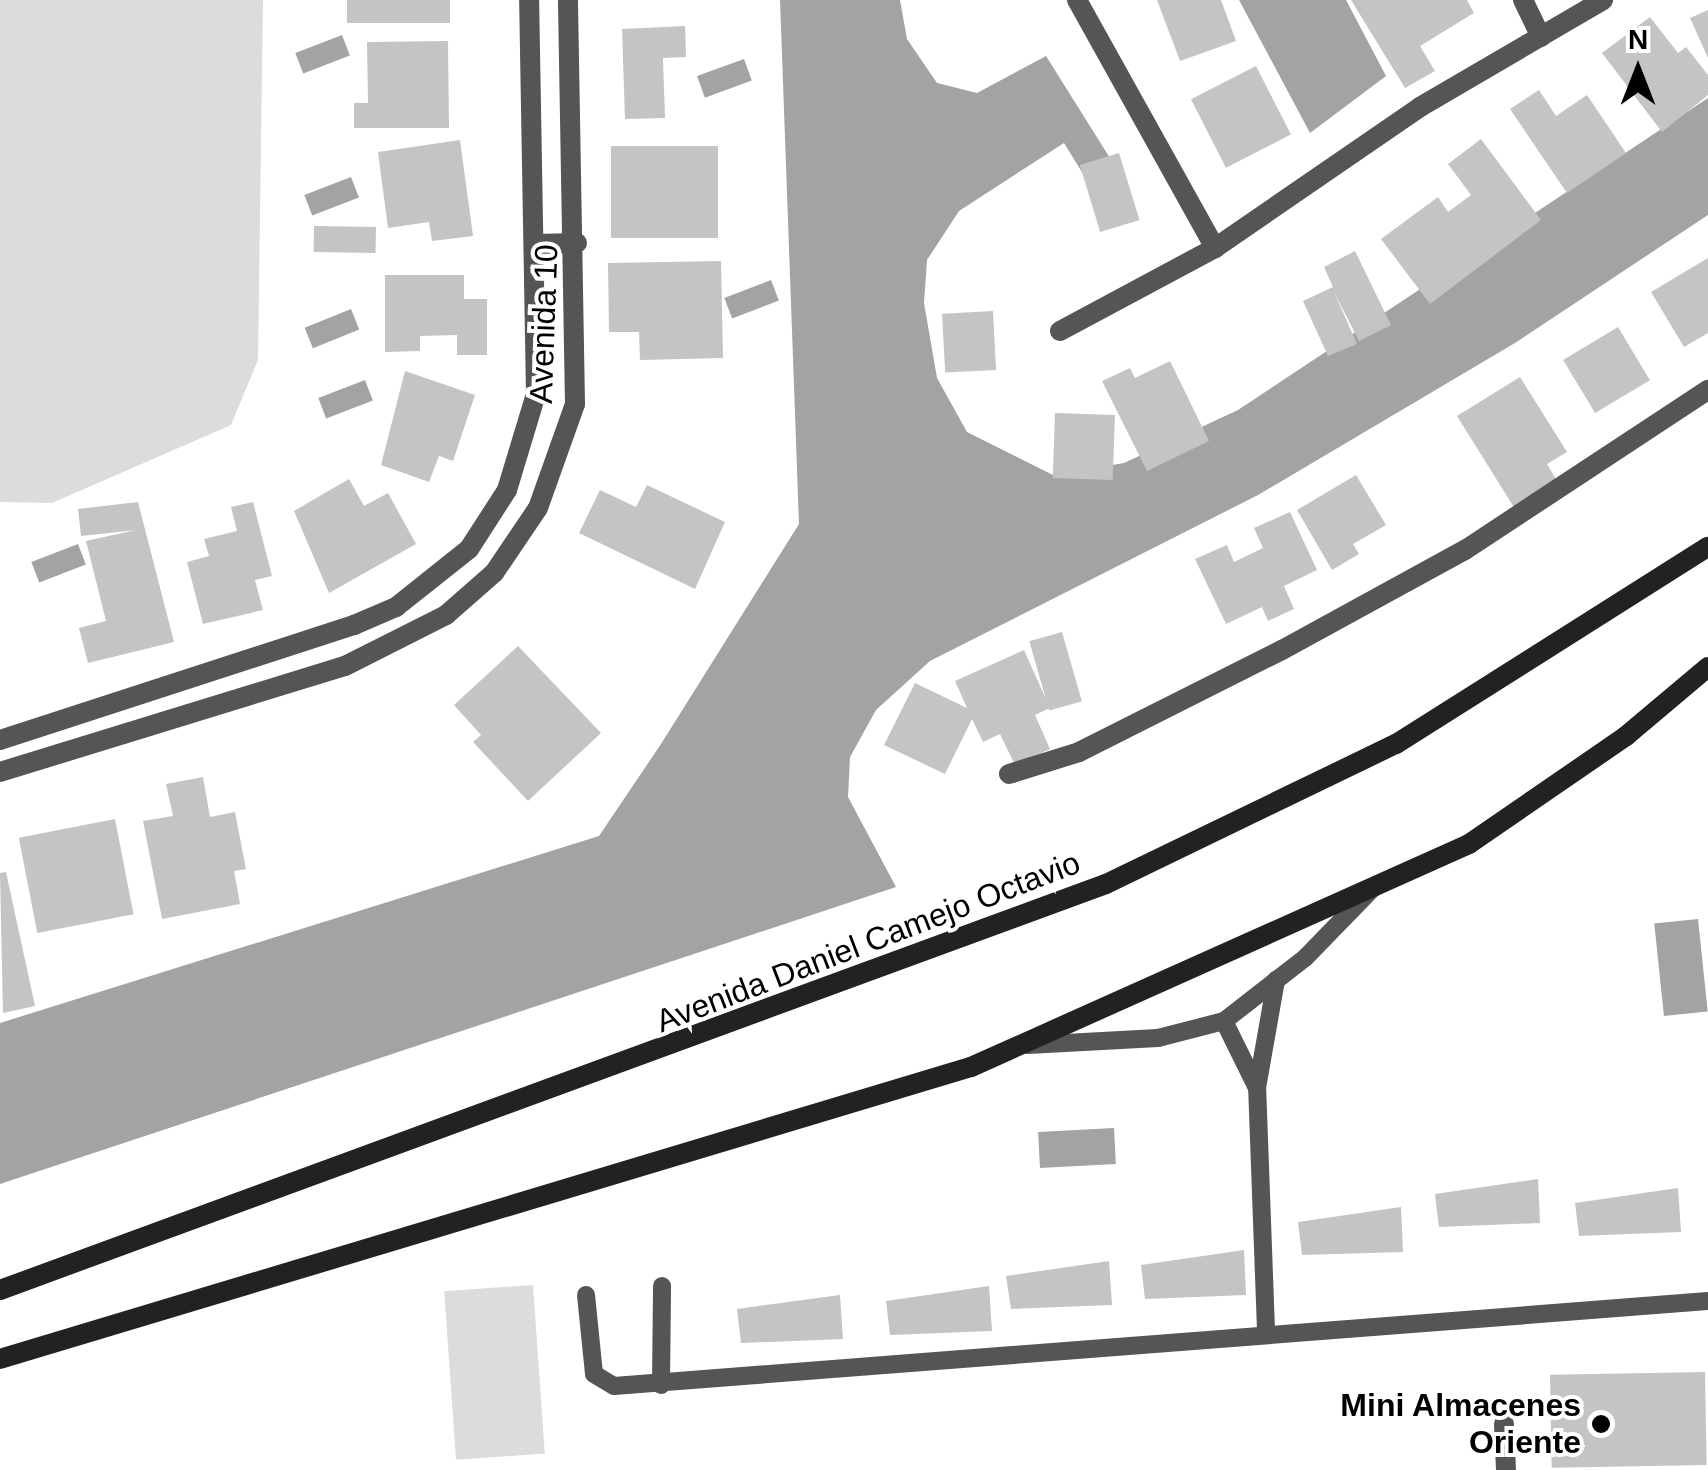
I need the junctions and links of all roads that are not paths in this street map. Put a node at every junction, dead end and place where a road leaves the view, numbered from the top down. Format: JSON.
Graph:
{"nodes":[{"id":1,"x":529,"y":0,"type":"edge"},
{"id":2,"x":568,"y":0,"type":"edge"},
{"id":3,"x":1078,"y":0,"type":"edge"},
{"id":4,"x":1523,"y":0,"type":"edge"},
{"id":5,"x":1602,"y":0,"type":"edge"},
{"id":6,"x":1541,"y":38,"type":"junction"},
{"id":7,"x":578,"y":243,"type":"junction"},
{"id":8,"x":536,"y":244,"type":"junction"},
{"id":9,"x":1215,"y":248,"type":"junction"},
{"id":10,"x":1060,"y":331,"type":"dead end"},
{"id":11,"x":1708,"y":390,"type":"edge"},
{"id":12,"x":1708,"y":547,"type":"edge"},
{"id":13,"x":1708,"y":667,"type":"edge"},
{"id":14,"x":212,"y":673,"type":"junction"},
{"id":15,"x":222,"y":704,"type":"junction"},
{"id":16,"x":0,"y":740,"type":"edge"},
{"id":17,"x":0,"y":772,"type":"edge"},
{"id":18,"x":1008,"y":774,"type":"dead end"},
{"id":19,"x":1373,"y":888,"type":"junction"},
{"id":20,"x":1276,"y":980,"type":"junction"},
{"id":21,"x":1224,"y":1022,"type":"junction"},
{"id":22,"x":1023,"y":1045,"type":"junction"},
{"id":23,"x":1258,"y":1088,"type":"junction"},
{"id":24,"x":662,"y":1286,"type":"dead end"},
{"id":25,"x":0,"y":1290,"type":"edge"},
{"id":26,"x":586,"y":1294,"type":"dead end"},
{"id":27,"x":1708,"y":1300,"type":"edge"},
{"id":28,"x":1266,"y":1330,"type":"junction"},
{"id":29,"x":0,"y":1359,"type":"edge"},
{"id":30,"x":661,"y":1385,"type":"junction"},
{"id":31,"x":1504,"y":1424,"type":"dead end"},
{"id":32,"x":1506,"y":1470,"type":"edge"}],
"edges":[{"from":1,"to":8,"type":"street","name":"Avenida 10"},
{"from":2,"to":7,"type":"street","name":"Avenida 10"},
{"from":3,"to":9,"type":"street"},
{"from":4,"to":6,"type":"street"},
{"from":5,"to":6,"type":"street"},
{"from":6,"to":9,"type":"street"},
{"from":7,"to":8,"type":"street"},
{"from":7,"to":15,"type":"street","name":"Avenida 10"},
{"from":8,"to":14,"type":"street","name":"Avenida 10"},
{"from":9,"to":10,"type":"street"},
{"from":11,"to":18,"type":"street"},
{"from":12,"to":25,"type":"main road","name":"Avenida Daniel Camejo Octavio"},
{"from":13,"to":19,"type":"main road"},
{"from":14,"to":15,"type":"street"},
{"from":14,"to":16,"type":"street","name":"Avenida 10"},
{"from":15,"to":17,"type":"street","name":"Avenida 10"},
{"from":19,"to":20,"type":"lane"},
{"from":19,"to":22,"type":"main road"},
{"from":20,"to":21,"type":"lane"},
{"from":20,"to":23,"type":"lane"},
{"from":21,"to":22,"type":"lane"},
{"from":21,"to":23,"type":"lane"},
{"from":22,"to":29,"type":"main road"},
{"from":23,"to":28,"type":"lane"},
{"from":24,"to":30,"type":"lane"},
{"from":26,"to":30,"type":"lane"},
{"from":27,"to":28,"type":"lane"},
{"from":28,"to":30,"type":"lane"},
{"from":31,"to":32,"type":"street"}]}
